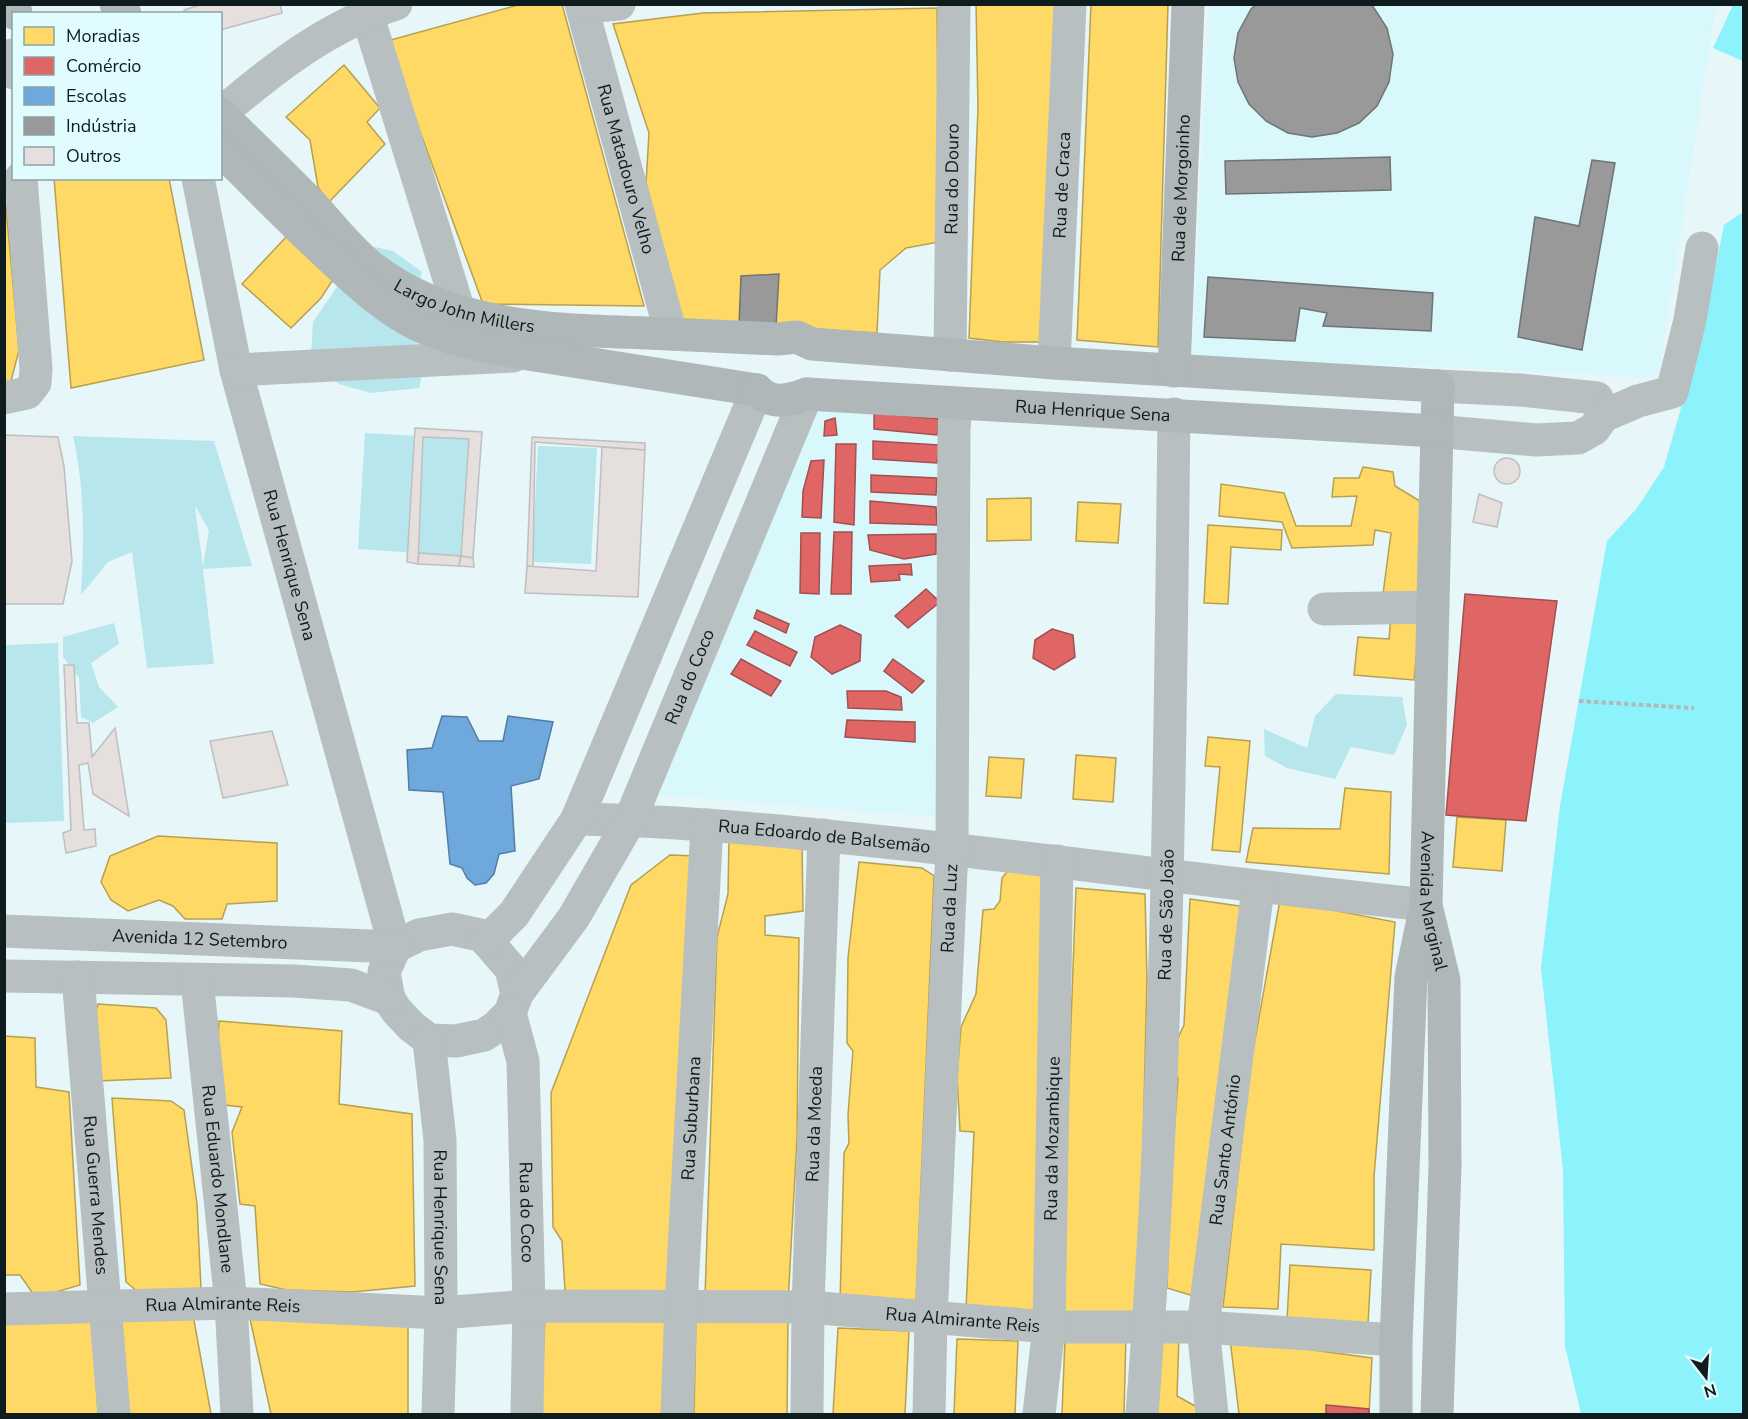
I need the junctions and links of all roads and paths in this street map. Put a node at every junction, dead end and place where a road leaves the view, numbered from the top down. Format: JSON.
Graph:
{"nodes":[{"id":1,"x":619,"y":4,"type":"edge"},
{"id":2,"x":954,"y":4,"type":"edge"},
{"id":3,"x":1070,"y":4,"type":"edge"},
{"id":4,"x":1188,"y":4,"type":"edge"},
{"id":5,"x":581,"y":6,"type":"edge"},
{"id":6,"x":375,"y":7,"type":"edge"},
{"id":7,"x":222,"y":112,"type":"edge"},
{"id":8,"x":222,"y":116,"type":"edge"},
{"id":9,"x":222,"y":151,"type":"edge"},
{"id":10,"x":21,"y":180,"type":"edge"},
{"id":11,"x":198,"y":180,"type":"edge"},
{"id":12,"x":1702,"y":248,"type":"dead end"},
{"id":13,"x":459,"y":311,"type":"junction"},
{"id":14,"x":671,"y":334,"type":"junction"},
{"id":15,"x":778,"y":339,"type":"junction"},
{"id":16,"x":812,"y":344,"type":"junction"},
{"id":17,"x":536,"y":355,"type":"junction"},
{"id":18,"x":950,"y":355,"type":"junction"},
{"id":19,"x":1054,"y":363,"type":"junction"},
{"id":20,"x":236,"y":370,"type":"junction"},
{"id":21,"x":1174,"y":371,"type":"junction"},
{"id":22,"x":1438,"y":386,"type":"junction"},
{"id":23,"x":757,"y":390,"type":"junction"},
{"id":24,"x":807,"y":394,"type":"junction"},
{"id":25,"x":4,"y":398,"type":"edge"},
{"id":26,"x":956,"y":404,"type":"junction"},
{"id":27,"x":1174,"y":414,"type":"junction"},
{"id":28,"x":1603,"y":416,"type":"junction"},
{"id":29,"x":1436,"y":431,"type":"junction"},
{"id":30,"x":1432,"y":607,"type":"junction"},
{"id":31,"x":1324,"y":609,"type":"dead end"},
{"id":32,"x":1579,"y":701,"type":"dead end"},
{"id":33,"x":1694,"y":708,"type":"dead end"},
{"id":34,"x":577,"y":819,"type":"junction"},
{"id":35,"x":630,"y":820,"type":"junction"},
{"id":36,"x":707,"y":825,"type":"junction"},
{"id":37,"x":824,"y":835,"type":"junction"},
{"id":38,"x":952,"y":849,"type":"junction"},
{"id":39,"x":1057,"y":861,"type":"junction"},
{"id":40,"x":1169,"y":874,"type":"junction"},
{"id":41,"x":1258,"y":888,"type":"junction"},
{"id":42,"x":1426,"y":905,"type":"junction"},
{"id":43,"x":4,"y":931,"type":"edge"},
{"id":44,"x":487,"y":941,"type":"junction"},
{"id":45,"x":395,"y":947,"type":"junction"},
{"id":46,"x":4,"y":976,"type":"edge"},
{"id":47,"x":78,"y":977,"type":"junction"},
{"id":48,"x":196,"y":980,"type":"junction"},
{"id":49,"x":389,"y":999,"type":"junction"},
{"id":50,"x":513,"y":1003,"type":"junction"},
{"id":51,"x":429,"y":1040,"type":"junction"},
{"id":52,"x":231,"y":1304,"type":"junction"},
{"id":53,"x":104,"y":1306,"type":"junction"},
{"id":54,"x":529,"y":1306,"type":"junction"},
{"id":55,"x":681,"y":1306,"type":"junction"},
{"id":56,"x":808,"y":1307,"type":"junction"},
{"id":57,"x":4,"y":1309,"type":"edge"},
{"id":58,"x":441,"y":1313,"type":"junction"},
{"id":59,"x":931,"y":1318,"type":"junction"},
{"id":60,"x":1149,"y":1327,"type":"junction"},
{"id":61,"x":1203,"y":1327,"type":"junction"},
{"id":62,"x":1049,"y":1328,"type":"junction"},
{"id":63,"x":1396,"y":1340,"type":"junction"},
{"id":64,"x":114,"y":1414,"type":"edge"},
{"id":65,"x":237,"y":1414,"type":"edge"},
{"id":66,"x":438,"y":1414,"type":"edge"},
{"id":67,"x":527,"y":1414,"type":"edge"},
{"id":68,"x":677,"y":1414,"type":"edge"},
{"id":69,"x":807,"y":1414,"type":"edge"},
{"id":70,"x":929,"y":1414,"type":"edge"},
{"id":71,"x":1039,"y":1414,"type":"edge"},
{"id":72,"x":1142,"y":1414,"type":"edge"},
{"id":73,"x":1212,"y":1414,"type":"edge"},
{"id":74,"x":1396,"y":1414,"type":"edge"},
{"id":75,"x":1437,"y":1414,"type":"edge"}],
"edges":[{"from":1,"to":5,"type":"street"},
{"from":2,"to":18,"type":"street","name":"Rua do Douro"},
{"from":3,"to":19,"type":"street","name":"Rua de Craca"},
{"from":4,"to":21,"type":"main road","name":"Rua de Morgoinho"},
{"from":5,"to":14,"type":"street","name":"Rua Matadouro Velho"},
{"from":6,"to":7,"type":"street"},
{"from":6,"to":13,"type":"street"},
{"from":8,"to":13,"type":"main road","name":"Largo John Millers"},
{"from":9,"to":17,"type":"main road","name":"Largo John Millers"},
{"from":10,"to":25,"type":"street"},
{"from":11,"to":20,"type":"street","name":"Rua Henrique Sena"},
{"from":12,"to":28,"type":"street"},
{"from":13,"to":14,"type":"main road","name":"Largo John Millers"},
{"from":14,"to":15,"type":"main road","name":"Largo John Millers"},
{"from":15,"to":16,"type":"main road"},
{"from":15,"to":23,"type":"main road"},
{"from":16,"to":18,"type":"main road"},
{"from":16,"to":24,"type":"main road","name":"Rua do Coco"},
{"from":17,"to":20,"type":"street"},
{"from":17,"to":23,"type":"main road","name":"Largo John Millers"},
{"from":18,"to":19,"type":"main road"},
{"from":19,"to":21,"type":"main road"},
{"from":20,"to":45,"type":"street","name":"Rua Henrique Sena"},
{"from":21,"to":22,"type":"main road"},
{"from":22,"to":28,"type":"street"},
{"from":22,"to":29,"type":"main road","name":"Avenida Marginal"},
{"from":23,"to":24,"type":"main road","name":"Rua Henrique Sena"},
{"from":23,"to":34,"type":"street"},
{"from":24,"to":26,"type":"main road","name":"Rua Henrique Sena"},
{"from":24,"to":35,"type":"street","name":"Rua do Coco"},
{"from":26,"to":27,"type":"main road","name":"Rua Henrique Sena"},
{"from":26,"to":38,"type":"street","name":"Rua da Luz"},
{"from":27,"to":29,"type":"main road","name":"Rua Henrique Sena"},
{"from":27,"to":40,"type":"street","name":"Rua de São João"},
{"from":28,"to":29,"type":"street"},
{"from":29,"to":30,"type":"main road","name":"Avenida Marginal"},
{"from":30,"to":31,"type":"street"},
{"from":30,"to":42,"type":"main road","name":"Avenida Marginal"},
{"from":32,"to":33,"type":"path"},
{"from":34,"to":35,"type":"street","name":"Rua Edoardo de Balsemão"},
{"from":34,"to":44,"type":"street"},
{"from":35,"to":36,"type":"street","name":"Rua Edoardo de Balsemão"},
{"from":35,"to":50,"type":"street","name":"Rua do Coco"},
{"from":36,"to":37,"type":"street","name":"Rua Edoardo de Balsemão"},
{"from":36,"to":55,"type":"street","name":"Rua Suburbana"},
{"from":37,"to":38,"type":"street","name":"Rua Edoardo de Balsemão"},
{"from":37,"to":56,"type":"street","name":"Rua da Moeda"},
{"from":38,"to":39,"type":"street","name":"Rua Edoardo de Balsemão"},
{"from":38,"to":59,"type":"street","name":"Rua da Luz"},
{"from":39,"to":40,"type":"street","name":"Rua Edoardo de Balsemão"},
{"from":39,"to":62,"type":"street","name":"Rua da Mozambique"},
{"from":40,"to":41,"type":"street","name":"Rua Edoardo de Balsemão"},
{"from":40,"to":60,"type":"street","name":"Rua de São João"},
{"from":41,"to":42,"type":"street","name":"Rua Edoardo de Balsemão"},
{"from":41,"to":61,"type":"street","name":"Rua Santo António"},
{"from":42,"to":63,"type":"main road"},
{"from":42,"to":75,"type":"main road","name":"Avenida Marginal"},
{"from":43,"to":45,"type":"street","name":"Avenida 12 Setembro"},
{"from":44,"to":45,"type":"street"},
{"from":44,"to":50,"type":"street"},
{"from":45,"to":49,"type":"street"},
{"from":46,"to":47,"type":"street"},
{"from":47,"to":48,"type":"street"},
{"from":47,"to":53,"type":"street","name":"Rua Guerra Mendes"},
{"from":48,"to":49,"type":"street"},
{"from":48,"to":52,"type":"street","name":"Rua Eduardo Mondlane"},
{"from":49,"to":51,"type":"street"},
{"from":50,"to":51,"type":"street"},
{"from":50,"to":54,"type":"street","name":"Rua do Coco"},
{"from":51,"to":58,"type":"street","name":"Rua Henrique Sena"},
{"from":52,"to":53,"type":"street","name":"Rua Almirante Reis"},
{"from":52,"to":58,"type":"street","name":"Rua Almirante Reis"},
{"from":52,"to":65,"type":"street","name":"Rua Eduardo Mondlane"},
{"from":53,"to":57,"type":"street","name":"Rua Almirante Reis"},
{"from":53,"to":64,"type":"street","name":"Rua Guerra Mendes"},
{"from":54,"to":55,"type":"street","name":"Rua Almirante Reis"},
{"from":54,"to":58,"type":"street","name":"Rua Almirante Reis"},
{"from":54,"to":67,"type":"street","name":"Rua do Coco"},
{"from":55,"to":56,"type":"street","name":"Rua Almirante Reis"},
{"from":55,"to":68,"type":"street","name":"Rua Suburbana"},
{"from":56,"to":59,"type":"street","name":"Rua Almirante Reis"},
{"from":56,"to":69,"type":"street","name":"Rua da Moeda"},
{"from":58,"to":66,"type":"street","name":"Rua Henrique Sena"},
{"from":59,"to":62,"type":"street","name":"Rua Almirante Reis"},
{"from":59,"to":70,"type":"street","name":"Rua da Luz"},
{"from":60,"to":61,"type":"street","name":"Rua Almirante Reis"},
{"from":60,"to":62,"type":"street","name":"Rua Almirante Reis"},
{"from":60,"to":72,"type":"street","name":"Rua de São João"},
{"from":61,"to":63,"type":"street","name":"Rua Almirante Reis"},
{"from":61,"to":73,"type":"street","name":"Rua Santo António"},
{"from":62,"to":71,"type":"street","name":"Rua da Mozambique"},
{"from":63,"to":74,"type":"main road"}]}
